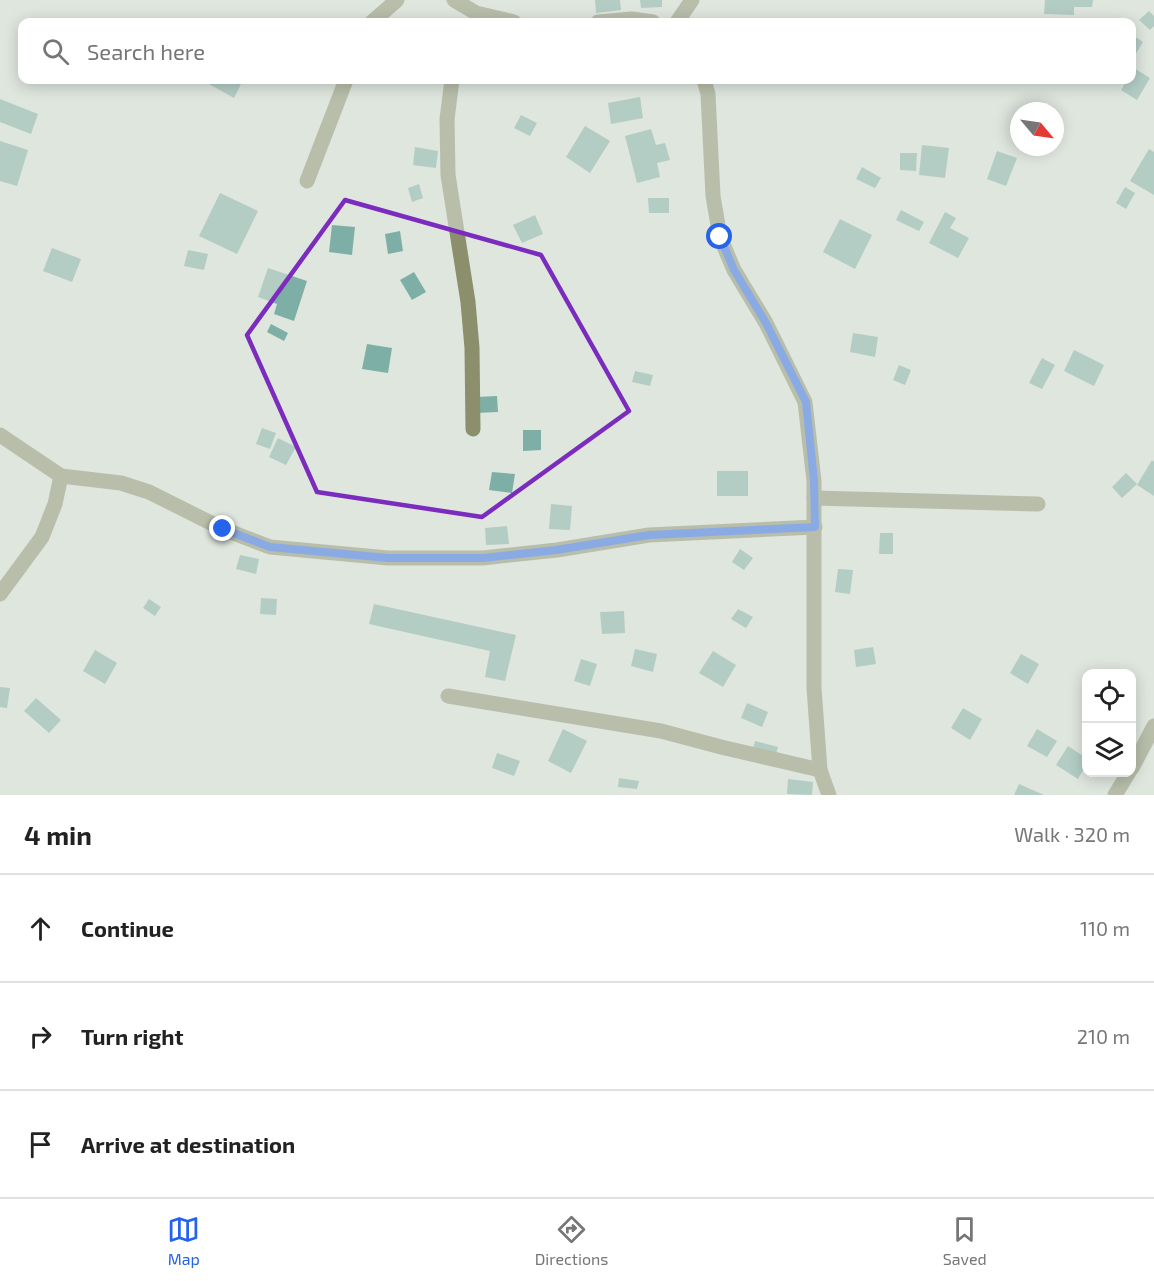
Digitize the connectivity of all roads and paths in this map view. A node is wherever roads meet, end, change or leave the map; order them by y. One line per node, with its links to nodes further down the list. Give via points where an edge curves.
1 (398, 0): 4 (street)
2 (454, 0): 5 (street)
3 (692, 0): 6 (street)
4 (377, 18)
5 (473, 18)
6 (680, 18)
7 (344, 84): 10 (street)
8 (451, 84): 11 (street, via 447,119 448,175 468,302)
9 (705, 84): 14 (street, via 713,196 720,237 806,402)
10 (307, 181)
11 (473, 429)
12 (0, 435): 13 (street)
13 (61, 476): 16 (street, via 121,483 149,492 223,529 270,547 388,558 483,558 649,535); 17 (street, via 42,537)
14 (814, 498): 15 (street); 16 (street)
15 (1038, 504)
16 (815, 527): 21 (street, via 814,688)
17 (0, 594)
18 (448, 696): 21 (street, via 661,731)
19 (1154, 726): 20 (street)
20 (1136, 759)
21 (820, 770): 23 (street)
22 (1126, 777): 24 (street)
23 (829, 795)
24 (1115, 795)

